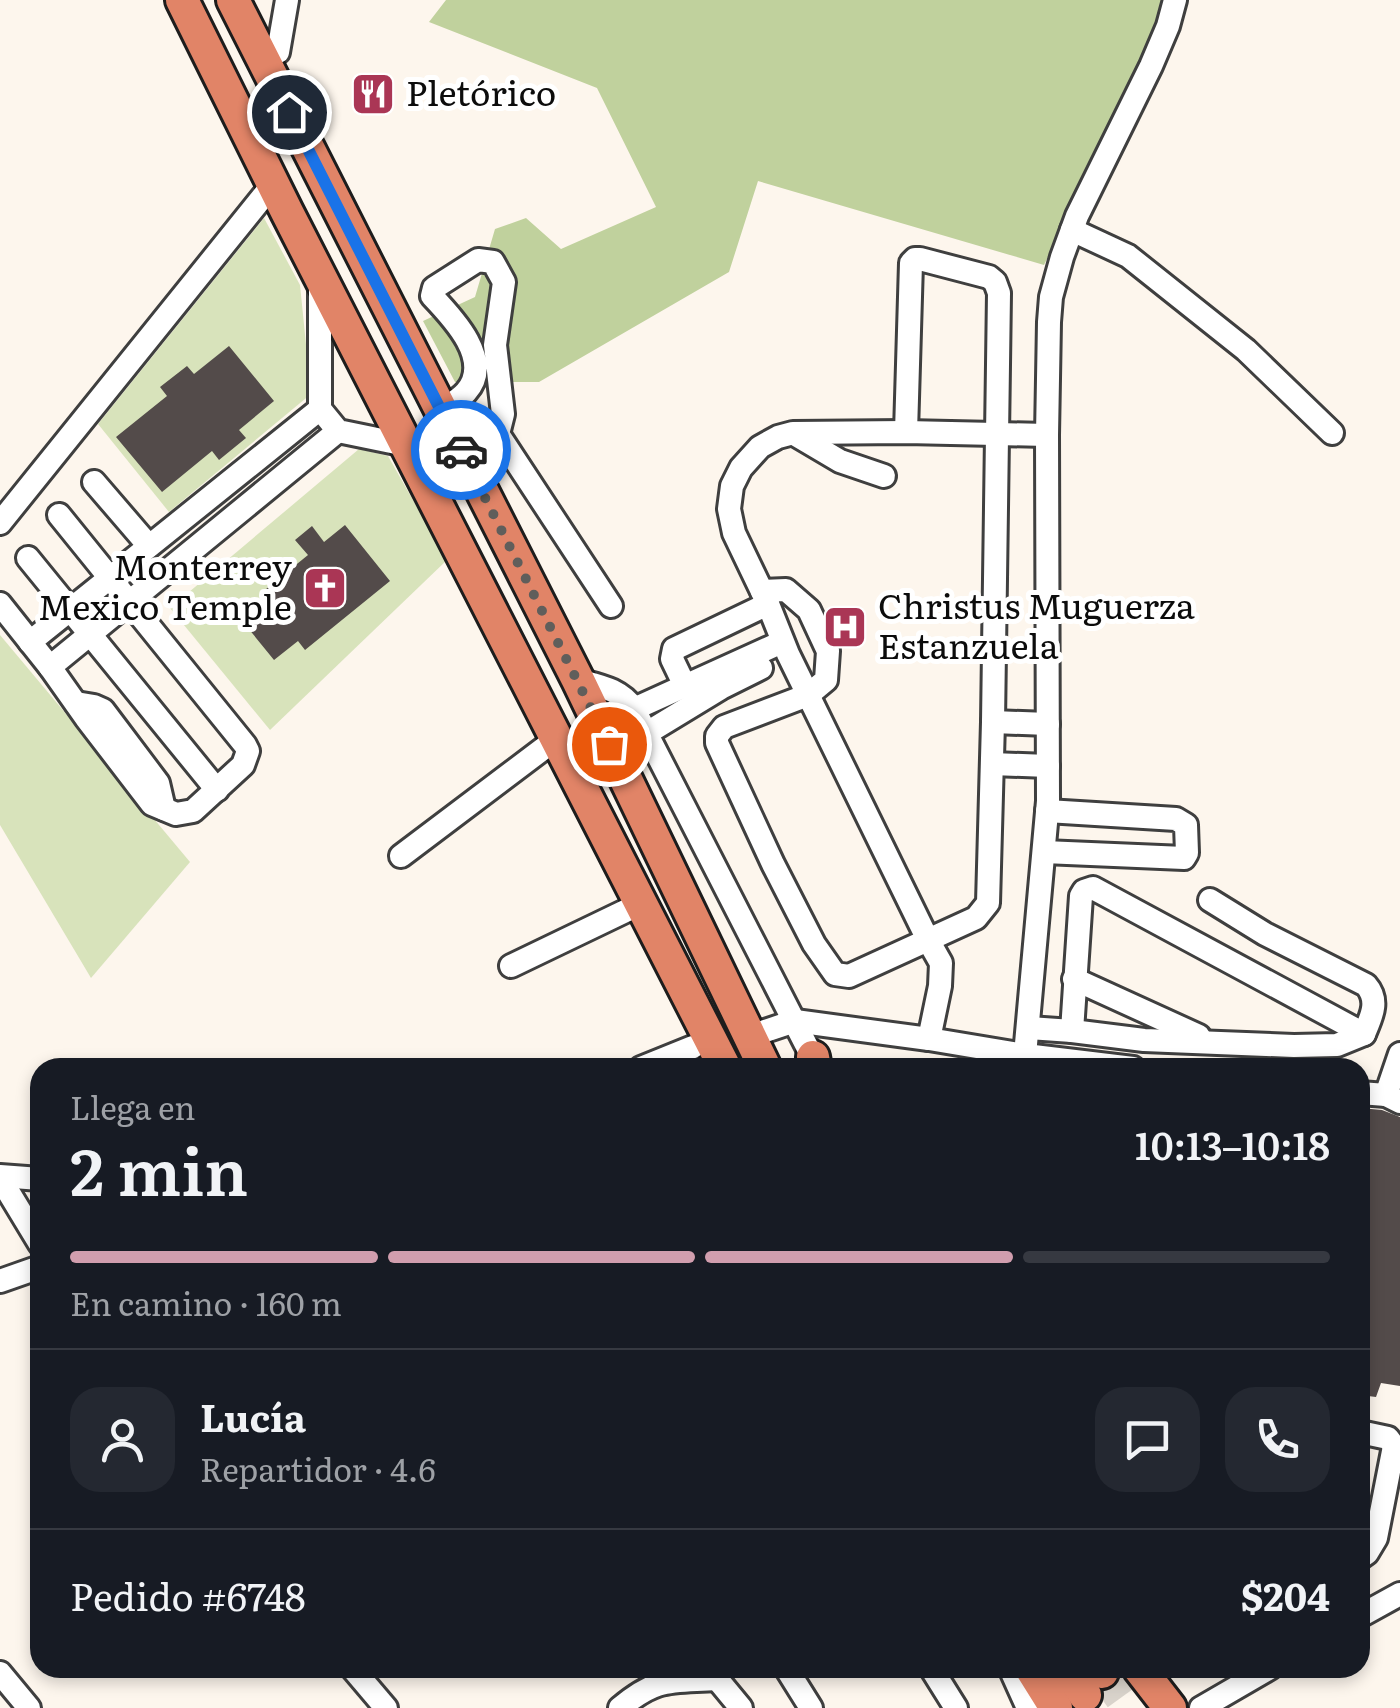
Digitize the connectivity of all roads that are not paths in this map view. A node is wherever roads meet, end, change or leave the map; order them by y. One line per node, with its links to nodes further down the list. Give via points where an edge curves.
1 (182, 0): 7 (highway)
2 (233, 0): 6 (highway)
3 (249, 0): 6 (street)
4 (287, 0): 6 (street)
5 (1175, 0): 8 (street, via 1151,66)
6 (276, 68): 13 (highway)
7 (273, 184): 9 (highway); 26 (street)
8 (1072, 230): 16 (street, via 1128,256 1246,350); 20 (street, via 1048,322)
9 (320, 276): 12 (street); 21 (highway)
10 (474, 378): 11 (street); 11 (street, via 466,336 432,296 434,288 478,260 493,262 504,282 495,345); 13 (street)
11 (500, 379): 18 (street)
12 (320, 409): 14 (street); 27 (street)
13 (440, 411): 22 (highway)
14 (338, 431): 21 (street); 31 (street)
15 (906, 432): 17 (street); 19 (street); 19 (street, via 910,270 920,258 989,278 998,287)
16 (1332, 432)
17 (792, 433): 23 (street, via 840,462); 30 (street, via 760,447 732,486 734,533)
18 (498, 434): 22 (street); 33 (street)
19 (998, 435): 20 (street); 43 (street)
20 (1048, 435): 44 (street)
21 (406, 446): 46 (highway)
22 (466, 460): 39 (highway)
23 (884, 476)
24 (94, 482): 27 (street)
25 (59, 515): 29 (street)
26 (0, 523)
27 (148, 546): 29 (street)
28 (28, 558): 34 (street)
29 (110, 578): 31 (street); 34 (street)
30 (765, 597): 37 (street); 40 (street, via 674,649); 41 (street, via 786,590 809,610 828,651 826,680)
31 (130, 602): 35 (street); 49 (street, via 245,744 243,765)
32 (0, 604): 36 (street)
33 (611, 606)
34 (70, 610): 35 (street); 36 (street)
35 (90, 634): 38 (street); 49 (street)
36 (30, 642): 38 (street)
37 (785, 648): 40 (street); 41 (street); 45 (street)
38 (50, 667): 49 (street, via 152,804 184,814)
39 (578, 680): 42 (street, via 620,694); 58 (highway)
40 (685, 686): 42 (street)
41 (808, 695): 55 (street); 55 (street, via 724,727 717,736 773,864 835,974 850,976)
42 (634, 708): 45 (street)
43 (993, 722): 44 (street); 47 (street)
44 (1048, 724): 48 (street)
45 (646, 732): 61 (street)
46 (556, 739): 52 (street); 54 (highway)
47 (992, 764): 48 (street); 55 (street, via 988,902 976,918)
48 (1048, 766): 50 (street)
49 (217, 790)
50 (1047, 811): 51 (street); 51 (street, via 1176,818 1186,825 1187,852 1184,858)
51 (1044, 852): 62 (street)
52 (401, 856)
53 (1210, 900): 64 (street, via 1366,985 1374,1010)
54 (640, 904): 56 (highway); 57 (street)
55 (928, 940): 65 (street, via 941,962)
56 (666, 954): 69 (highway, via 665,976); 70 (highway)
57 (511, 966)
58 (717, 969): 61 (highway); 71 (highway)
59 (1074, 979): 60 (street); 63 (street); 64 (street, via 1081,896 1093,888)
60 (1145, 1013): 66 (street); 67 (street)
61 (780, 1026): 65 (street); 72 (highway)
62 (1029, 1028): 63 (street); 74 (street)
63 (1072, 1030): 66 (street)
64 (1364, 1034): 67 (street, via 1338,1045)
65 (929, 1039): 73 (street)
66 (1144, 1040): 67 (street)
67 (1214, 1042)
68 (1400, 1054): 75 (street)
69 (697, 1057)
70 (721, 1058)
71 (760, 1058)
72 (803, 1058)
73 (1022, 1058)
74 (1032, 1058)
75 (1393, 1099)
76 (0, 1177): 77 (street); 78 (street)
77 (30, 1178)
78 (30, 1227)
79 (30, 1270): 80 (street)
80 (0, 1281)
81 (1370, 1434): 82 (street, via 1388,1438 1394,1452)
82 (1370, 1548)
83 (1400, 1594): 84 (street)
84 (1370, 1610)
85 (0, 1672): 97 (street)
86 (360, 1678): 98 (street)
87 (689, 1678): 99 (street, via 648,1687)
88 (714, 1678): 100 (street)
89 (715, 1678): 101 (street)
90 (792, 1678): 102 (street)
91 (937, 1678): 103 (street)
92 (1014, 1678): 104 (street)
93 (1143, 1678): 105 (highway)
94 (1147, 1678): 106 (highway)
95 (1254, 1678): 96 (street)
96 (1209, 1706)
97 (29, 1708)
98 (386, 1708)
99 (620, 1708)
100 (726, 1708)
101 (741, 1708)
102 (811, 1708)
103 (956, 1708)
104 (1028, 1708)
105 (1146, 1708)
106 (1170, 1708)

